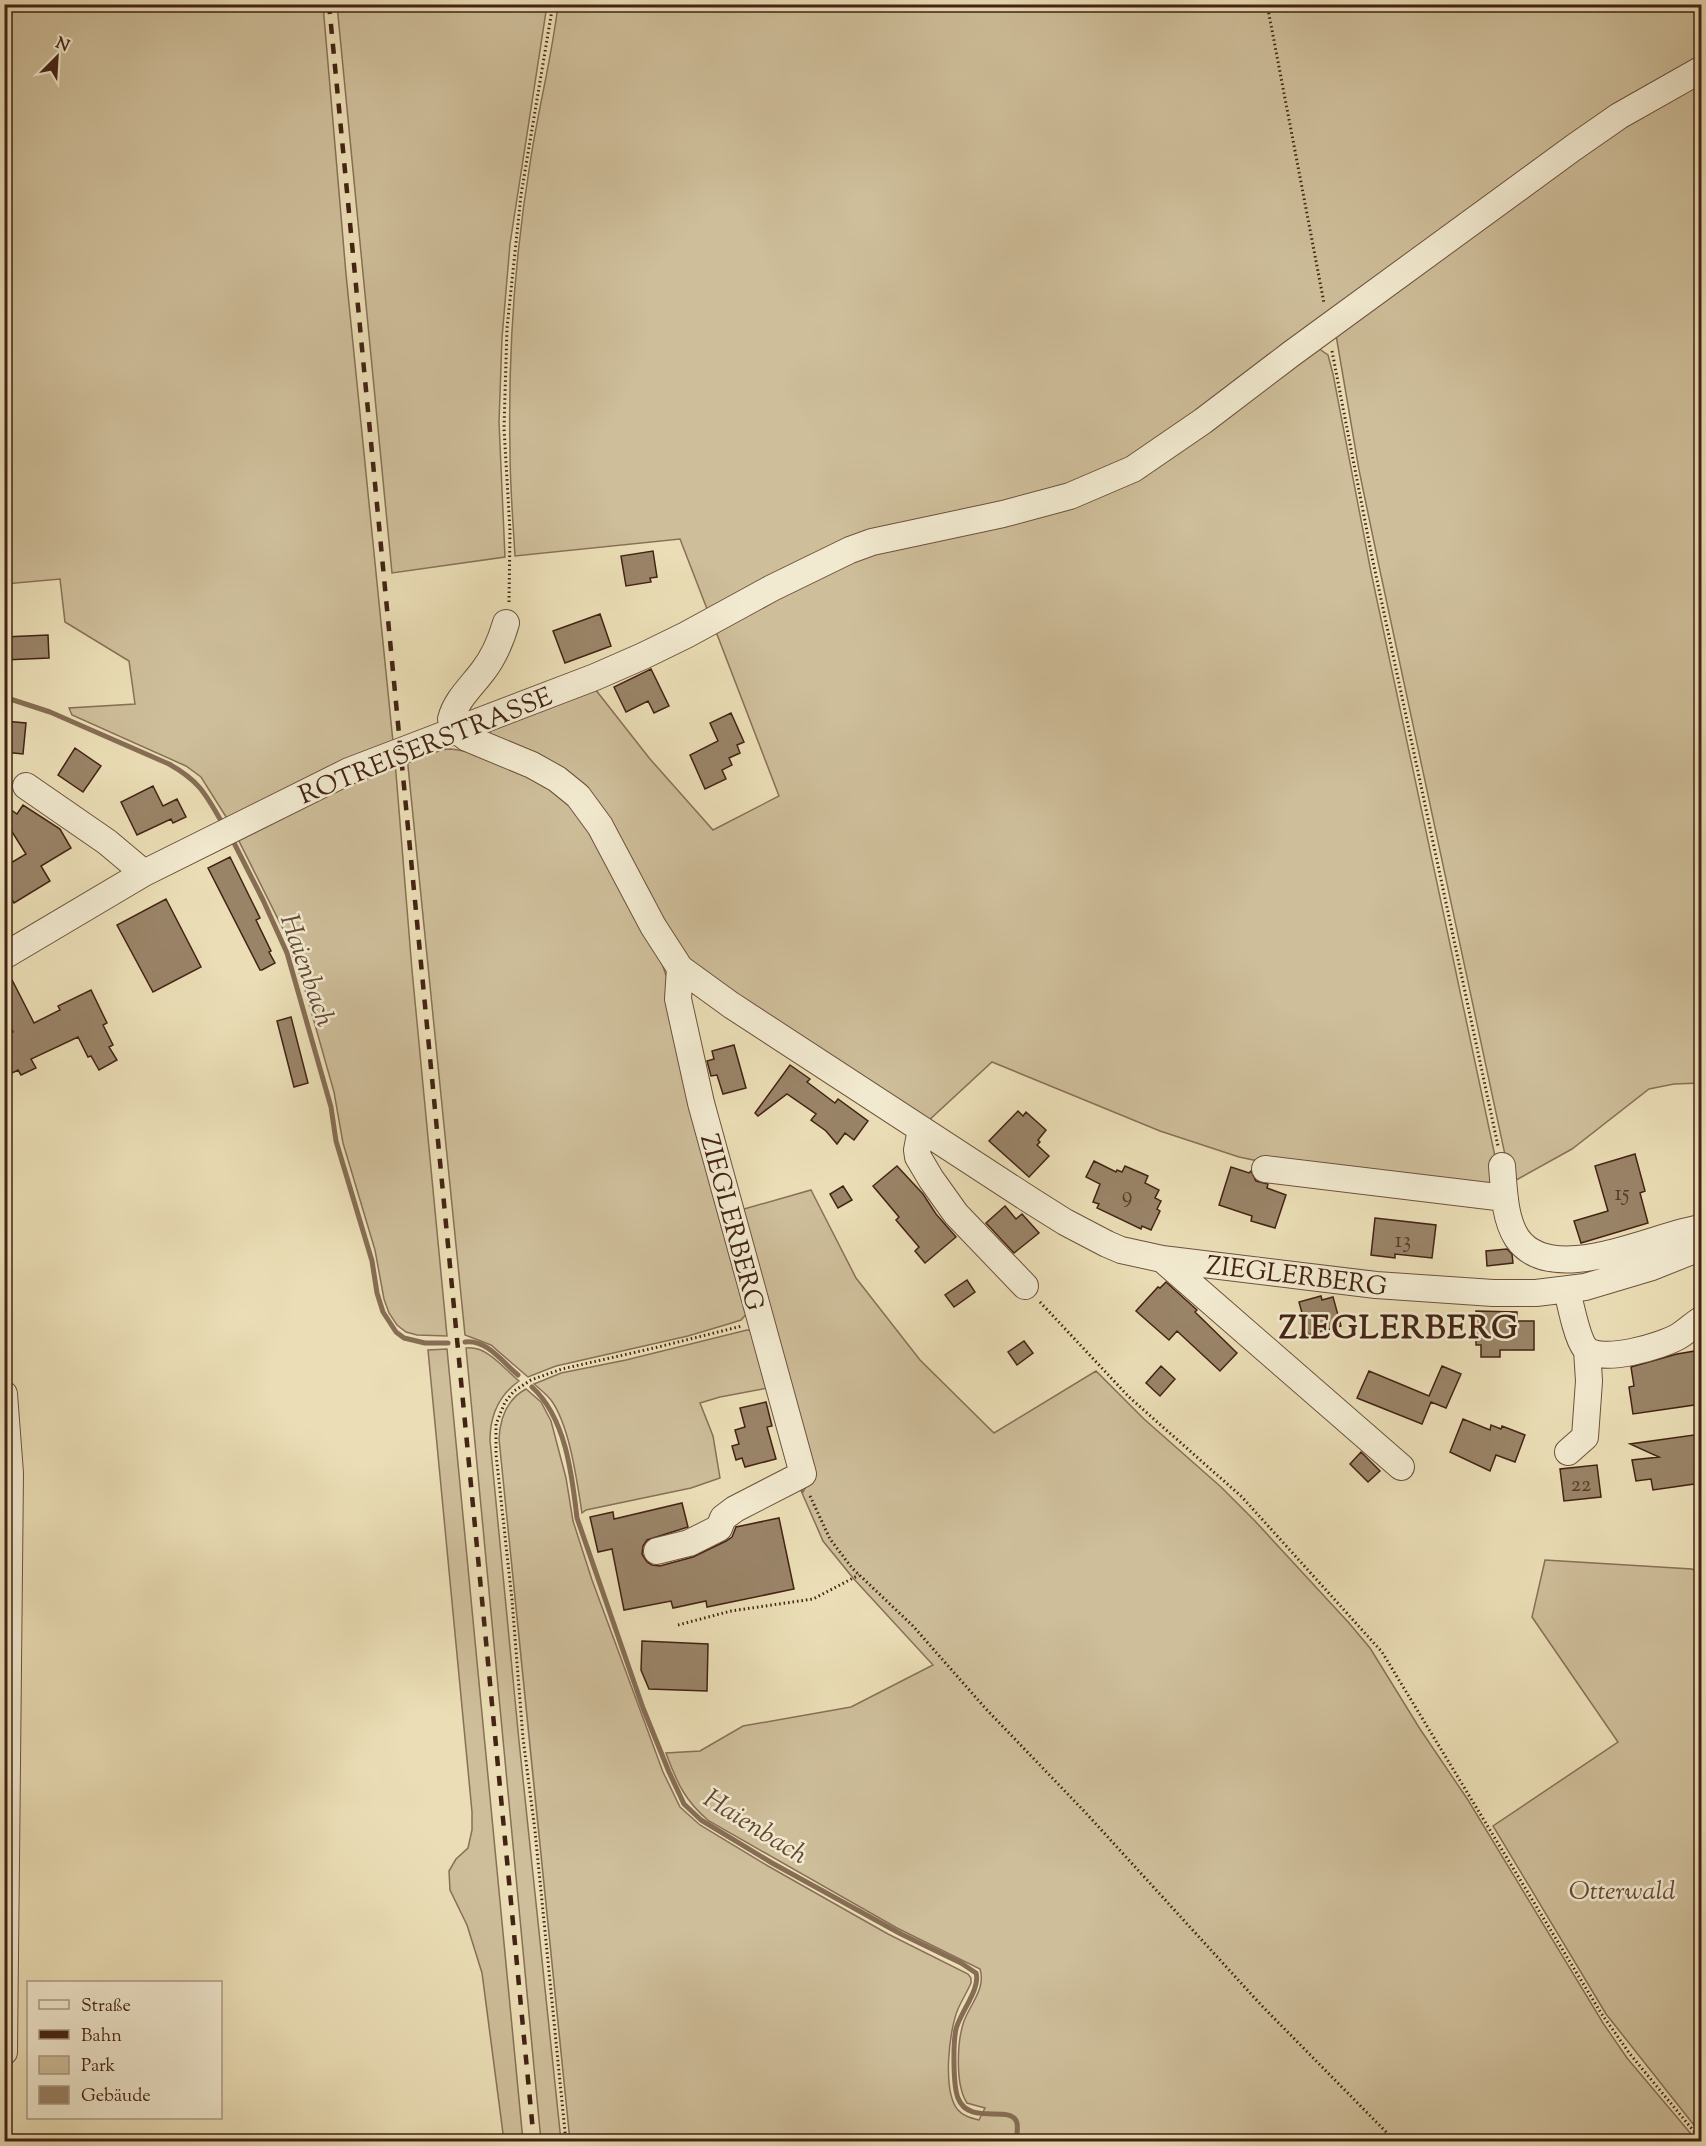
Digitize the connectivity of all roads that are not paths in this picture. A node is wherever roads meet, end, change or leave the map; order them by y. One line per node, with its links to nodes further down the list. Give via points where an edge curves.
1 (1701, 69): 3 (street, ROTREISERSTRASSE, via 1610,122 1177,440 1124,474 1049,502 850,550 595,677)
2 (506, 623): 3 (street, via 488,663 452,712)
3 (455, 729): 5 (street, ROTREISERSTRASSE, via 348,771); 7 (street, ZIEGLERBERG, via 467,738 532,765 578,796 600,826)
4 (26, 786): 5 (street)
5 (144, 873): 6 (street, ROTREISERSTRASSE)
6 (4, 956)
7 (680, 969): 8 (street, ZIEGLERBERG); 22 (street, ZIEGLERBERG, via 677,989 682,1024 701,1103 803,1474 735,1509 723,1518 719,1528 689,1543)
8 (921, 1129): 14 (street, ZIEGLERBERG, via 1094,1238 1121,1250); 15 (street, via 918,1157 931,1179 956,1214)
9 (1502, 1166): 11 (street)
10 (1265, 1169): 11 (street)
11 (1505, 1198): 12 (street, via 1517,1238 1529,1250 1553,1258 1606,1254)
12 (1701, 1228)
13 (1701, 1248): 16 (street, ZIEGLERBERG, via 1624,1276)
14 (1162, 1259): 16 (street, ZIEGLERBERG, via 1448,1291); 21 (street)
15 (1025, 1286)
16 (1567, 1290): 18 (street)
17 (1701, 1319): 18 (street, via 1681,1335 1637,1351 1613,1355)
18 (1587, 1350): 20 (street, via 1585,1437)
19 (4, 1394): 23 (street, via 10,1473)
20 (1568, 1452)
21 (1401, 1467)
22 (657, 1551)
23 (4, 2052)

